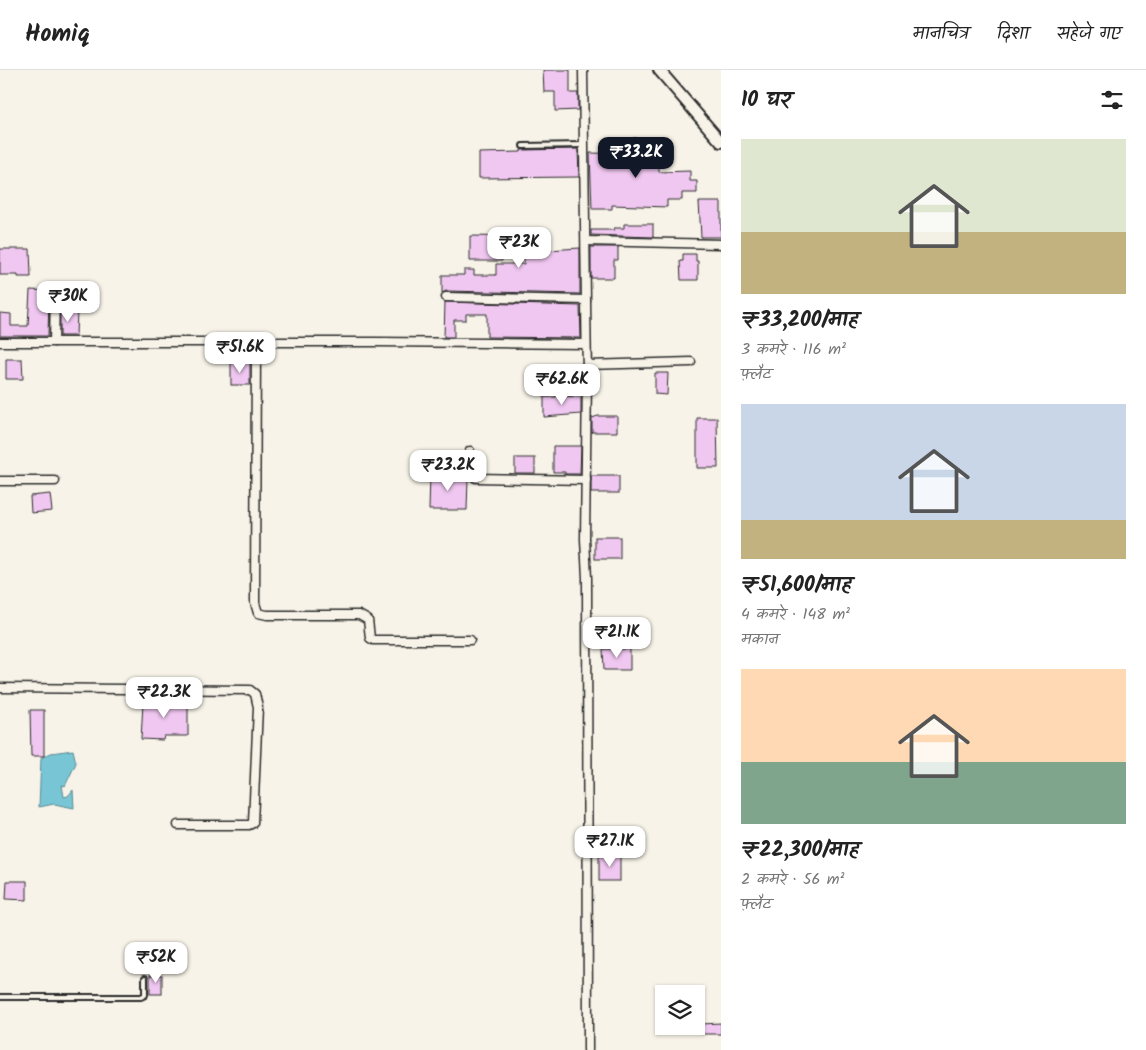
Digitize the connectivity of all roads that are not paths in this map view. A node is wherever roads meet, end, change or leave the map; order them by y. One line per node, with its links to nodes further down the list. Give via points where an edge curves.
1 (583, 70): 4 (street)
2 (659, 70): 3 (main road)
3 (721, 142)
4 (584, 145): 5 (lane); 6 (street)
5 (523, 146)
6 (586, 241): 7 (street); 10 (street)
7 (721, 244)
8 (55, 295): 12 (street)
9 (446, 298): 10 (street)
10 (586, 300): 14 (street)
11 (0, 342): 12 (street)
12 (54, 342): 13 (street)
13 (256, 342): 14 (street); 21 (street, via 255,603 258,613 359,615 368,620 373,640)
14 (586, 344): 16 (street)
15 (691, 362): 16 (street)
16 (587, 365): 18 (street)
17 (470, 450): 18 (street, via 472,475 476,478)
18 (586, 480): 26 (street)
19 (0, 481): 20 (street)
20 (55, 482)
21 (470, 640)
22 (0, 688): 23 (street, via 250,690 255,694 258,707 254,823)
23 (178, 825)
24 (145, 978): 25 (lane, via 145,995 142,997)
25 (0, 997)
26 (588, 1050)

